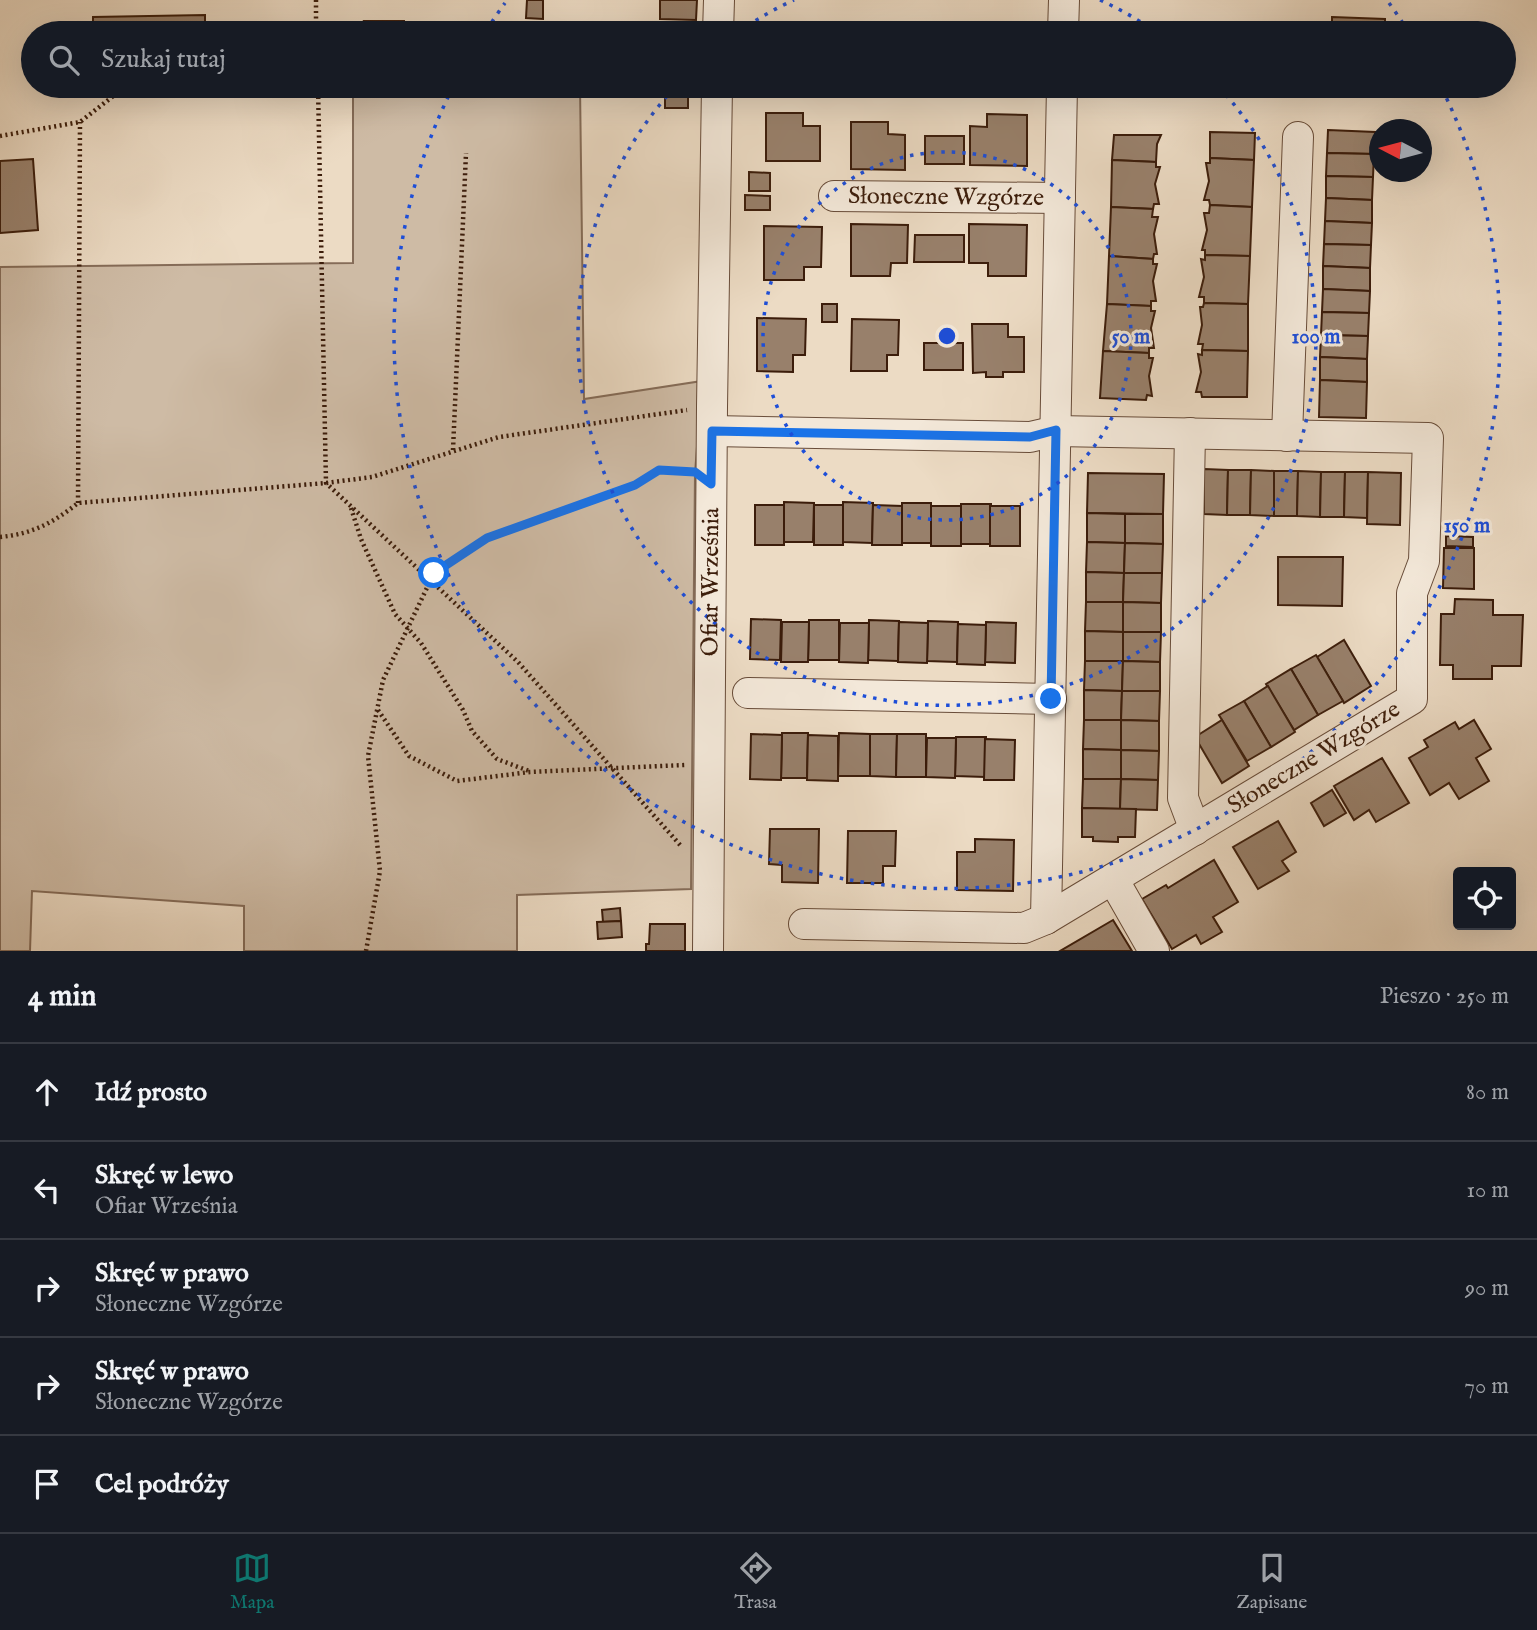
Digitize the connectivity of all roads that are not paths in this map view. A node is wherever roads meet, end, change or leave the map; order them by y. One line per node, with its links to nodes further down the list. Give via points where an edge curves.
1 (719, 0): 3 (street)
2 (1064, 0): 4 (street)
3 (718, 21)
4 (1063, 21)
5 (718, 98): 10 (street, Ofiar Września)
6 (1062, 98): 9 (street, Słoneczne Wzgórze)
7 (1298, 137): 13 (street)
8 (834, 196): 9 (street, Słoneczne Wzgórze)
9 (1060, 198): 11 (street, Słoneczne Wzgórze)
10 (712, 419): 11 (street, Słoneczne Wzgórze, via 1030,437); 20 (street, Ofiar Września)
11 (1056, 430): 12 (street, Słoneczne Wzgórze); 15 (street, Słoneczne Wzgórze)
12 (1189, 433): 13 (street, Słoneczne Wzgórze); 16 (street, via 1183,798)
13 (1287, 436): 16 (street, Słoneczne Wzgórze, via 1428,438 1424,561 1412,593 1412,699)
14 (748, 694): 15 (street)
15 (1051, 699): 18 (street, Słoneczne Wzgórze)
16 (1195, 830): 17 (street, Słoneczne Wzgórze)
17 (1113, 879): 18 (street, Słoneczne Wzgórze); 21 (street)
18 (1046, 919): 19 (street, Słoneczne Wzgórze, via 1024,928)
19 (804, 924)
20 (708, 951)
21 (1154, 951)

